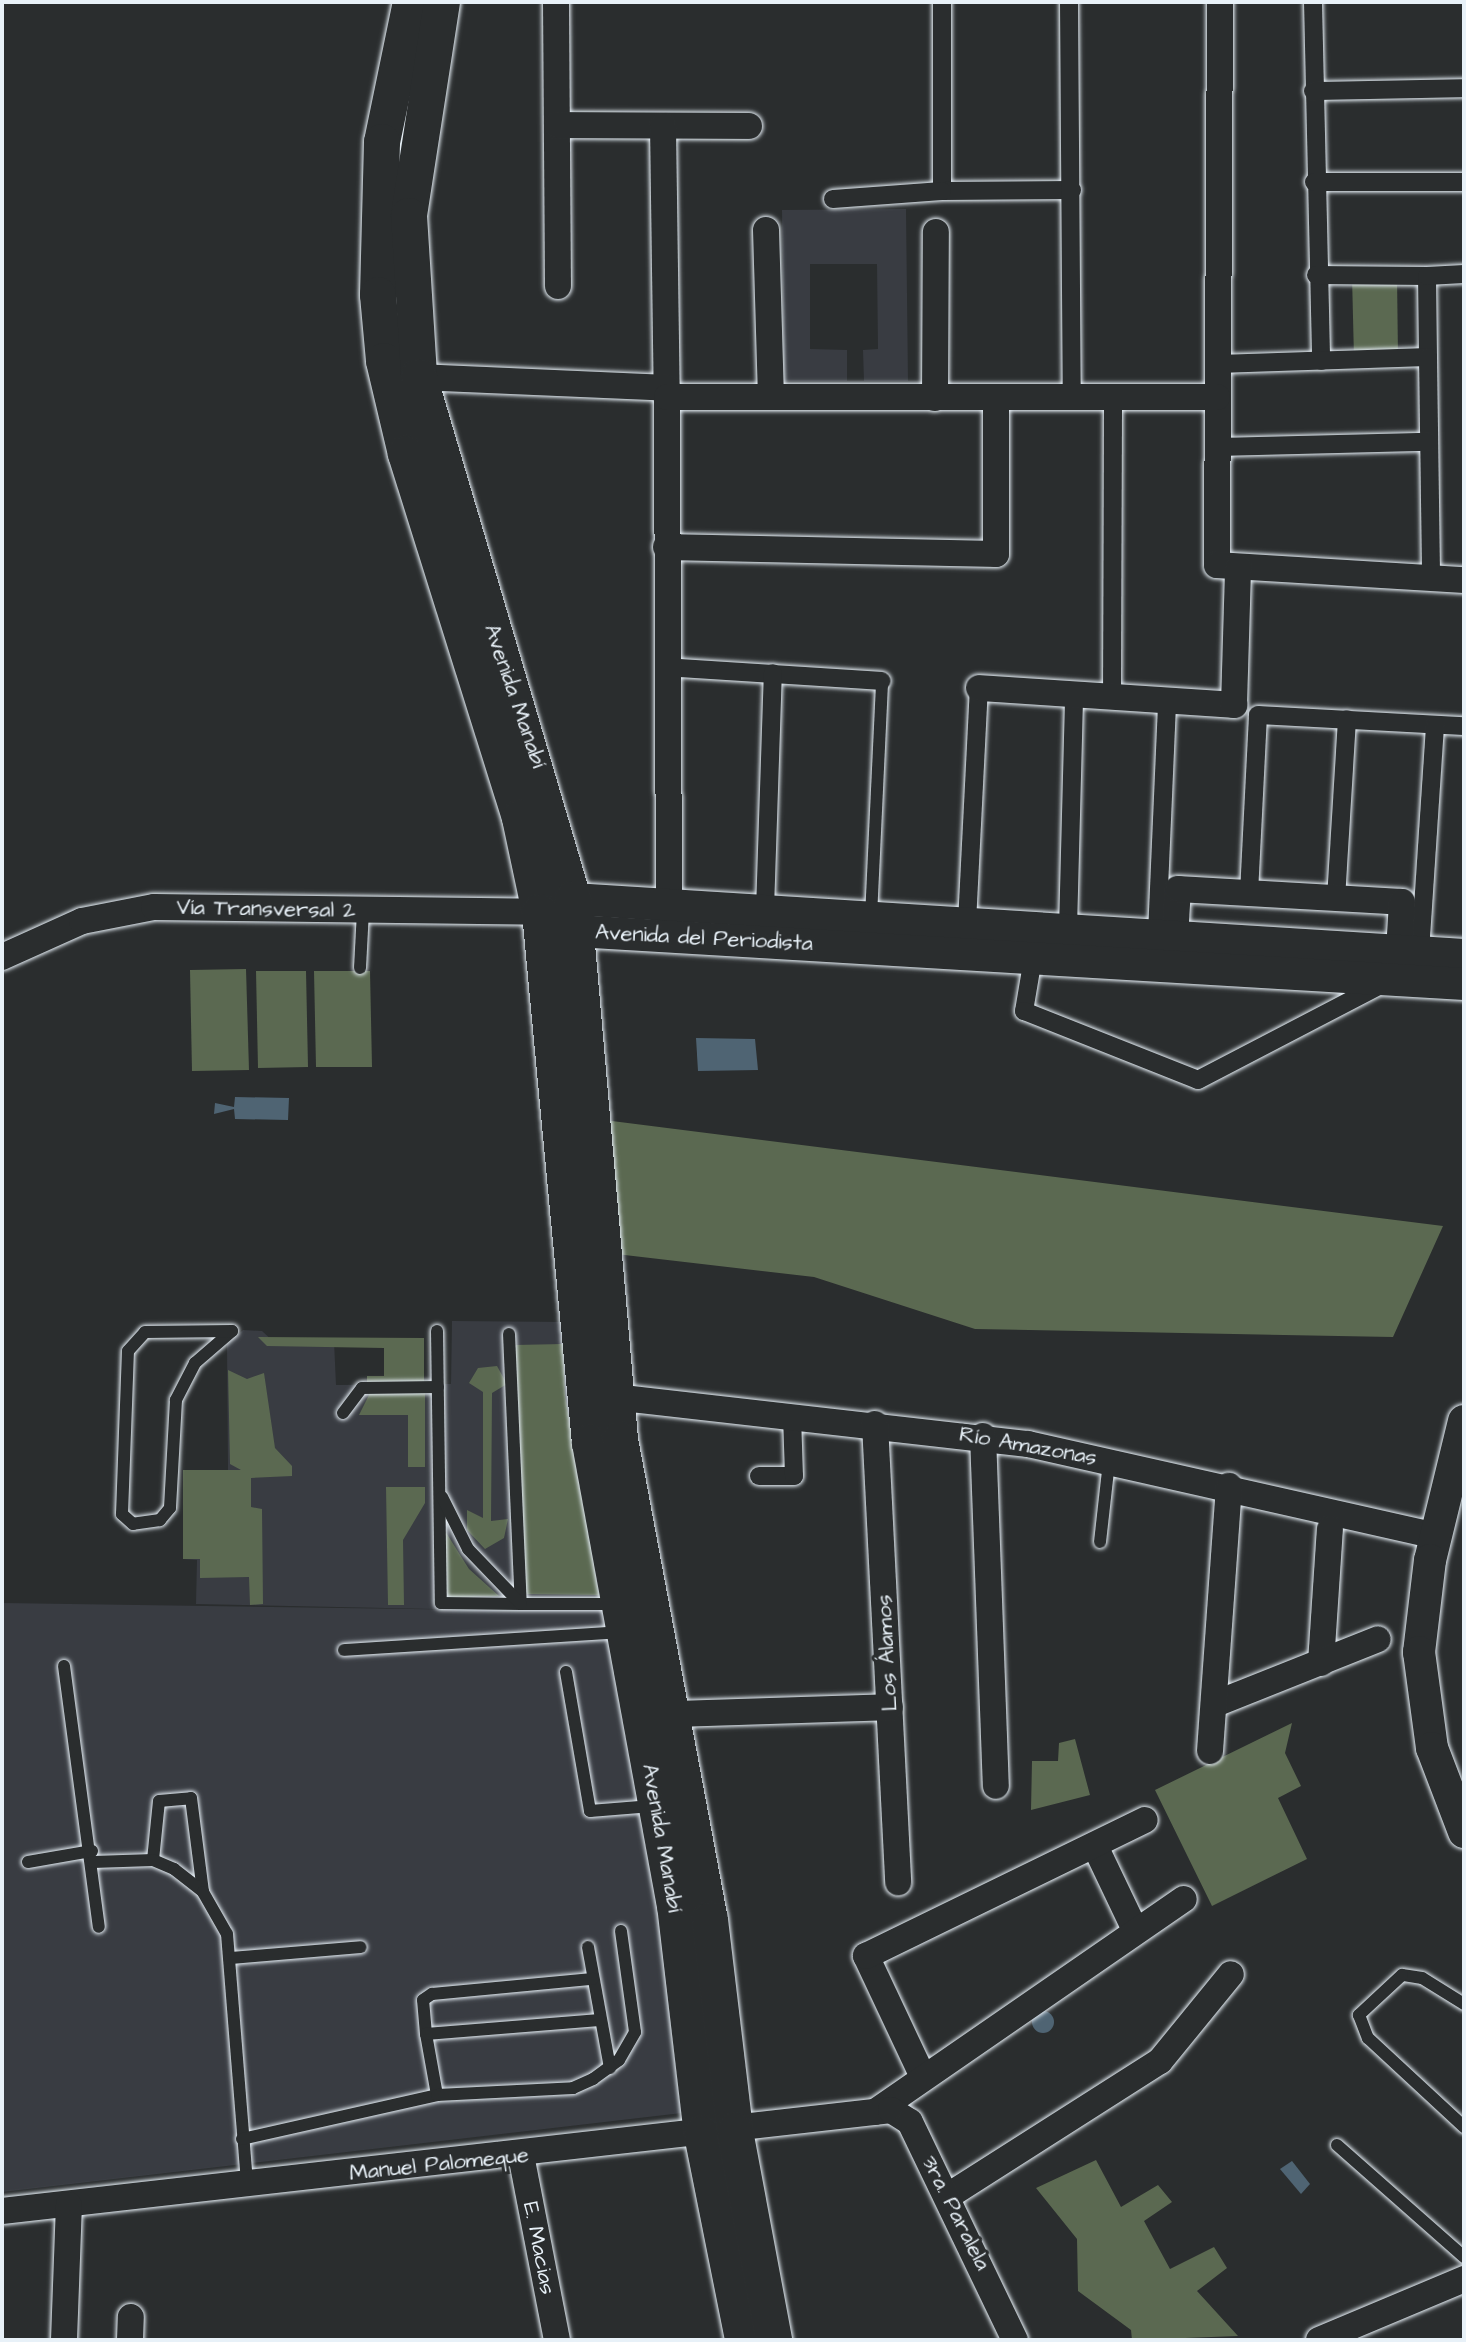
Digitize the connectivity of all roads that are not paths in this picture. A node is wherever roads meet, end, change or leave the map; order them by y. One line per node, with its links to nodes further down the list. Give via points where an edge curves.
1 (411, 2): 55 (main road, Avenida Manabí, via 382,142 378,295 384,361 414,482 520,818)
2 (442, 2): 27 (main road, Avenida Manabí, via 409,216)
3 (556, 2): 10 (street)
4 (942, 2): 16 (street)
5 (1069, 2): 15 (street)
6 (1220, 2): 26 (street)
7 (1313, 2): 9 (street)
8 (1464, 88): 9 (street)
9 (1313, 91): 13 (street)
10 (557, 125): 11 (street); 23 (street)
11 (663, 126): 12 (street); 28 (street)
12 (749, 126)
13 (1314, 182): 14 (street); 21 (street)
14 (1464, 182)
15 (1072, 190): 16 (street); 33 (street)
16 (942, 191): 17 (street)
17 (833, 199)
18 (766, 230): 29 (street)
19 (936, 232): 32 (street)
20 (1464, 274): 22 (street)
21 (1316, 275): 22 (street); 25 (street)
22 (1427, 276): 24 (street)
23 (558, 286)
24 (1428, 357): 25 (street); 35 (street)
25 (1321, 361): 26 (street)
26 (1218, 364): 31 (street)
27 (419, 377): 28 (street); 55 (main road, Avenida Manabí)
28 (667, 392): 29 (street); 37 (street)
29 (771, 397): 32 (street)
30 (1113, 397): 31 (street); 33 (street); 46 (street)
31 (1217, 397): 36 (street)
32 (929, 398): 34 (street)
33 (1072, 398): 34 (street)
34 (996, 407): 37 (street, via 996,554)
35 (1429, 442): 36 (street); 39 (street)
36 (1217, 447): 38 (street, via 1217,565)
37 (666, 547): 41 (street)
38 (1238, 567): 39 (street); 47 (street, via 1234,705)
39 (1431, 577): 40 (street)
40 (1464, 580)
41 (665, 667): 42 (street); 56 (street)
42 (773, 673): 43 (street); 54 (street)
43 (882, 681): 59 (lane)
44 (979, 688): 45 (street); 57 (street)
45 (1074, 695): 46 (street); 58 (street)
46 (1112, 697): 47 (street)
47 (1167, 701): 60 (street)
48 (1347, 719): 49 (street); 51 (street, via 1258,715); 52 (street)
49 (1435, 725): 50 (street); 64 (street)
50 (1464, 726)
51 (1249, 893): 52 (street); 60 (street, via 1178,889)
52 (1336, 899): 64 (street, via 1402,902)
53 (363, 910): 55 (street, Vía Transversal 2); 62 (street, Vía Transversal 2, via 154,907 82,921); 65 (lane)
54 (765, 910): 56 (street, Avenida del Periodista); 59 (street, Avenida del Periodista)
55 (563, 914): 56 (street, Avenida del Periodista); 70 (main road, Avenida Manabí); 72 (main road, Avenida Manabí)
56 (669, 920): 59 (street, Avenida del Periodista)
57 (967, 923): 58 (street, Avenida del Periodista); 59 (street, Avenida del Periodista)
58 (1068, 929): 60 (street, Avenida del Periodista)
59 (870, 933): 63 (street, Avenida del Periodista)
60 (1169, 945): 63 (street, Avenida del Periodista); 64 (street, Avenida del Periodista)
61 (1464, 955): 64 (street, Avenida del Periodista)
62 (2, 957)
63 (1033, 958): 64 (street, via 1024,1011 1198,1080)
64 (1402, 965): 66 (street, Avenida del Periodista)
65 (360, 968)
66 (1464, 984)
67 (232, 1331): 67 (lane, via 145,1332 128,1351 122,1514 133,1524 160,1520 170,1508 176,1400 195,1363)
68 (437, 1331): 71 (lane)
69 (509, 1334): 85 (lane)
70 (576, 1337): 72 (street, Avenida Manabí); 86 (main road, Avenida Manabí)
71 (438, 1387): 73 (lane, via 362,1388); 81 (lane)
72 (614, 1397): 74 (street, Río Amazonas); 86 (main road, Avenida Manabí)
73 (343, 1413)
74 (792, 1416): 76 (street, Río Amazonas); 79 (street, via 794,1476)
75 (1464, 1421): 83 (street)
76 (875, 1424): 77 (street, Río Amazonas); 93 (street, Los Álamos)
77 (983, 1436): 78 (street, Río Amazonas); 96 (street)
78 (1109, 1461): 80 (street, Río Amazonas); 84 (lane)
79 (759, 1476)
80 (1229, 1486): 83 (street, Río Amazonas); 92 (street)
81 (438, 1487): 85 (lane, via 468,1549); 85 (lane, via 441,1603)
82 (1330, 1529): 89 (street)
83 (1435, 1536): 99 (street, via 1419,1652 1424,1708 1443,1787)
84 (1100, 1542)
85 (521, 1604): 86 (lane)
86 (637, 1617): 88 (lane); 94 (main road, Avenida Manabí); 97 (main road, Avenida Manabí)
87 (1378, 1639): 89 (street)
88 (344, 1650)
89 (1321, 1663): 92 (street)
90 (64, 1666): 101 (lane)
91 (566, 1672): 97 (lane, via 590,1811)
92 (1215, 1704): 95 (street)
93 (890, 1707): 94 (street); 104 (street, Los Álamos)
94 (673, 1714): 123 (main road, Avenida Manabí, via 710,1920)
95 (1210, 1751)
96 (996, 1786)
97 (657, 1805): 123 (main road, Avenida Manabí)
98 (1145, 1820): 100 (street)
99 (1464, 1832)
100 (1095, 1846): 108 (street); 119 (street, via 866,1956)
101 (92, 1857): 102 (lane); 103 (lane); 107 (lane)
102 (153, 1860): 105 (lane); 105 (lane, via 159,1801 191,1798)
103 (28, 1862)
104 (898, 1882)
105 (203, 1892): 112 (lane)
106 (1184, 1899): 108 (street)
107 (99, 1927)
108 (1135, 1930): 119 (street)
109 (621, 1931): 118 (lane, via 635,2032)
110 (361, 1947): 112 (lane)
111 (588, 1947): 114 (lane)
112 (231, 1958): 124 (lane)
113 (1231, 1974): 128 (street, via 1160,2061)
114 (592, 1979): 116 (lane); 117 (lane, via 432,1994 422,2011)
115 (1464, 2004): 122 (lane, via 1422,1978 1402,1975 1359,2015 1368,2038)
116 (599, 2020): 117 (lane); 118 (lane)
117 (426, 2034): 120 (lane)
118 (610, 2068): 120 (lane, via 573,2088)
119 (923, 2077): 121 (street)
120 (437, 2095): 124 (lane)
121 (875, 2112): 123 (street, Manuel Palomeque); 128 (street, 3ra. Paralela, via 891,2110 910,2122)
122 (1464, 2127)
123 (719, 2133): 126 (street, Manuel Palomeque); 135 (main road, Avenida Manabí); 136 (main road, Avenida Manabí)
124 (242, 2139): 127 (lane)
125 (1337, 2145): 131 (lane)
126 (521, 2155): 127 (street, Manuel Palomeque); 134 (street, E. Macias)
127 (247, 2184): 129 (street, Manuel Palomeque)
128 (948, 2196): 137 (street, 3ra. Paralela)
129 (69, 2205): 130 (street, Manuel Palomeque); 133 (street)
130 (2, 2211)
131 (1464, 2257)
132 (1464, 2279): 138 (street)
133 (64, 2340)
134 (557, 2340)
135 (743, 2340)
136 (774, 2340)
137 (1015, 2340)
138 (1319, 2340)

